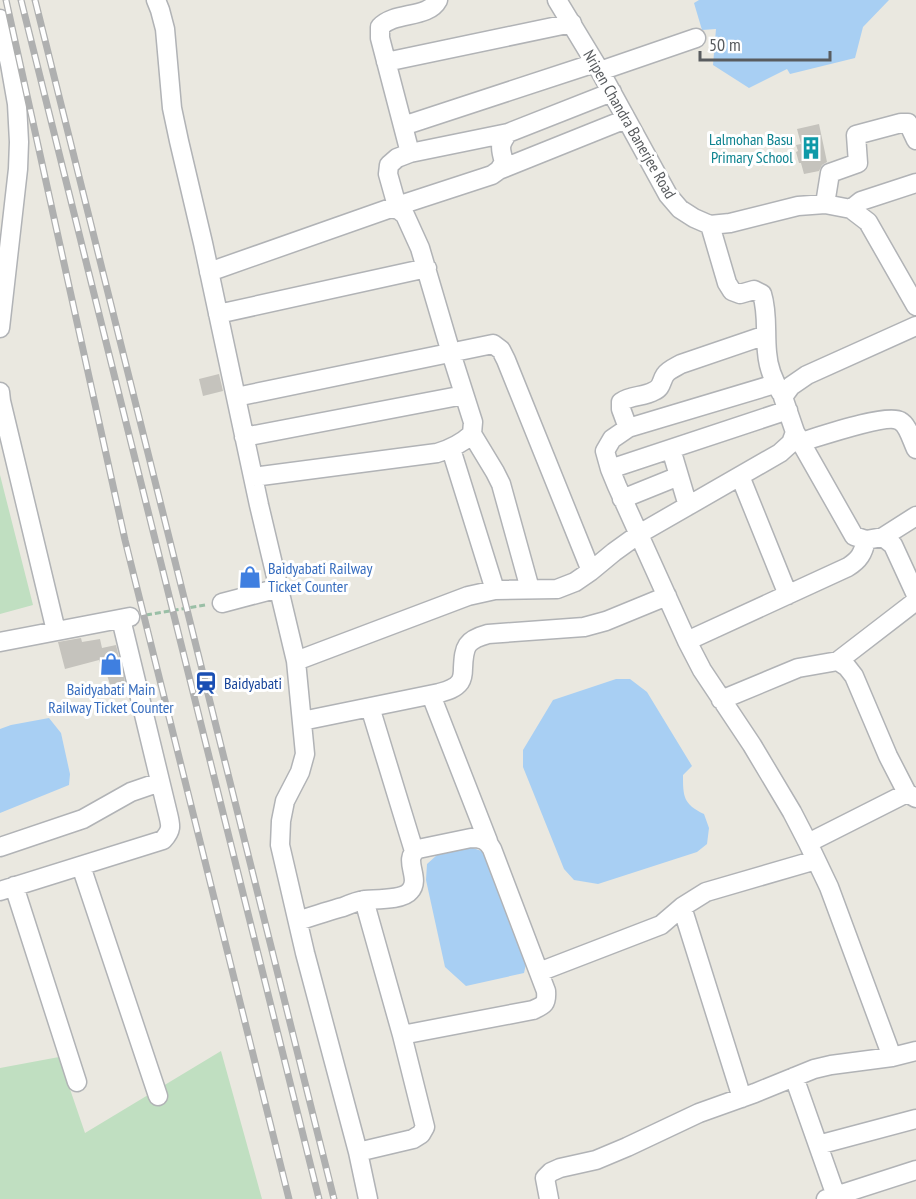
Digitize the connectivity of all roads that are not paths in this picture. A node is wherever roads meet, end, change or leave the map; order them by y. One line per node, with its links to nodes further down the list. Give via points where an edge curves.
1 (156, 0): 22 (street, via 165,29 172,108)
2 (438, 0): 7 (street, via 435,6 393,18 380,27)
3 (557, 0): 5 (street, Nripen Chandra Banerjee Road)
4 (0, 20): 27 (street, via 15,94 19,142)
5 (572, 23): 7 (street); 8 (street, Nripen Chandra Banerjee Road)
6 (696, 38): 8 (street)
7 (386, 63): 11 (street)
8 (598, 67): 9 (street, Nripen Chandra Banerjee Road); 11 (street)
9 (612, 92): 10 (street, Nripen Chandra Banerjee Road); 12 (street)
10 (626, 119): 15 (street); 20 (street, Nripen Chandra Banerjee Road, via 668,195 680,209)
11 (403, 126): 14 (street)
12 (508, 133): 14 (street); 15 (street, via 500,149 504,162)
13 (916, 140): 17 (street, via 908,123 856,135 858,163 830,173)
14 (410, 153): 18 (street, via 389,165)
15 (499, 171): 18 (street)
16 (916, 183): 19 (street, via 861,201)
17 (825, 204): 19 (street); 20 (street)
18 (394, 207): 21 (street, via 405,215); 22 (street)
19 (851, 209): 23 (street, via 867,222)
20 (710, 225): 28 (street, via 732,291 740,294 754,290 762,294)
21 (427, 268): 25 (street); 29 (street)
22 (208, 272): 25 (street)
23 (909, 279): 24 (street)
24 (916, 306)
25 (218, 314): 32 (street)
26 (916, 326): 33 (street, via 807,375)
27 (0, 328)
28 (766, 335): 33 (street, via 770,367); 34 (street, via 681,364 668,371 654,392 621,402)
29 (450, 353): 31 (street); 32 (street); 50 (street, via 492,344 501,350)
30 (0, 392): 59 (street)
31 (464, 395): 35 (street, via 473,422); 36 (street)
32 (236, 397): 36 (street)
33 (782, 397): 34 (street); 37 (street); 39 (street)
34 (628, 428): 41 (street, via 612,438 605,451)
35 (472, 434): 38 (street); 52 (street, via 501,484)
36 (244, 437): 44 (street)
37 (798, 437): 40 (street, via 893,419 905,425); 43 (street, via 780,453); 49 (street, via 854,536)
38 (450, 449): 44 (street); 53 (street)
39 (670, 449): 41 (street); 42 (street)
40 (916, 449)
41 (610, 469): 45 (street)
42 (679, 476): 45 (street); 46 (street)
43 (740, 476): 46 (street); 54 (street)
44 (253, 477): 51 (street)
45 (622, 499): 48 (street)
46 (688, 506): 48 (street)
47 (916, 516): 49 (street)
48 (639, 534): 50 (street); 56 (street)
49 (874, 539): 54 (street, via 848,567); 55 (street, via 893,545)
50 (591, 571): 52 (street, via 557,589)
51 (279, 588): 58 (street); 62 (street)
52 (530, 589): 53 (street)
53 (495, 590): 62 (street, via 468,596)
54 (788, 595): 60 (street)
55 (916, 595)
56 (667, 596): 60 (street); 64 (street, via 584,627 478,636 464,653 460,682)
57 (916, 600): 63 (street)
58 (222, 603)
59 (56, 632): 61 (street); 68 (street, via 125,618)
60 (687, 641): 65 (street)
61 (0, 642)
62 (296, 661): 67 (street)
63 (838, 661): 65 (street, via 798,668); 69 (street, via 854,676 888,756)
64 (430, 695): 66 (street); 70 (street)
65 (721, 700): 71 (street, via 752,745)
66 (370, 707): 67 (street); 73 (street)
67 (302, 721): 79 (street, via 305,754 285,801 280,845)
68 (160, 782): 72 (street, via 130,792 83,819); 75 (street, via 171,827 163,840)
69 (912, 796): 71 (street)
70 (488, 842): 73 (street, via 471,838); 80 (street)
71 (808, 843): 74 (street)
72 (0, 846)
73 (414, 851): 77 (street, via 410,861 414,876 410,892)
74 (816, 860): 78 (street, via 706,892); 83 (street)
75 (81, 866): 76 (street); 86 (street)
76 (7, 889): 85 (street)
77 (364, 900): 79 (street); 81 (street)
78 (682, 907): 80 (street, via 661,925); 87 (street)
79 (298, 921): 90 (street)
80 (539, 972): 81 (street, via 547,999 543,1006)
81 (402, 1035): 90 (street, via 425,1128 413,1139)
82 (916, 1051): 83 (street)
83 (892, 1057): 84 (street, via 831,1065)
84 (794, 1077): 87 (street); 89 (street)
85 (77, 1082)
86 (158, 1096)
87 (742, 1098): 94 (street, via 699,1113 596,1160 560,1167 545,1178)
88 (916, 1119): 89 (street)
89 (818, 1145): 92 (street)
90 (358, 1152): 93 (street)
91 (916, 1170): 92 (street)
92 (831, 1197)
93 (368, 1199)
94 (549, 1199)

